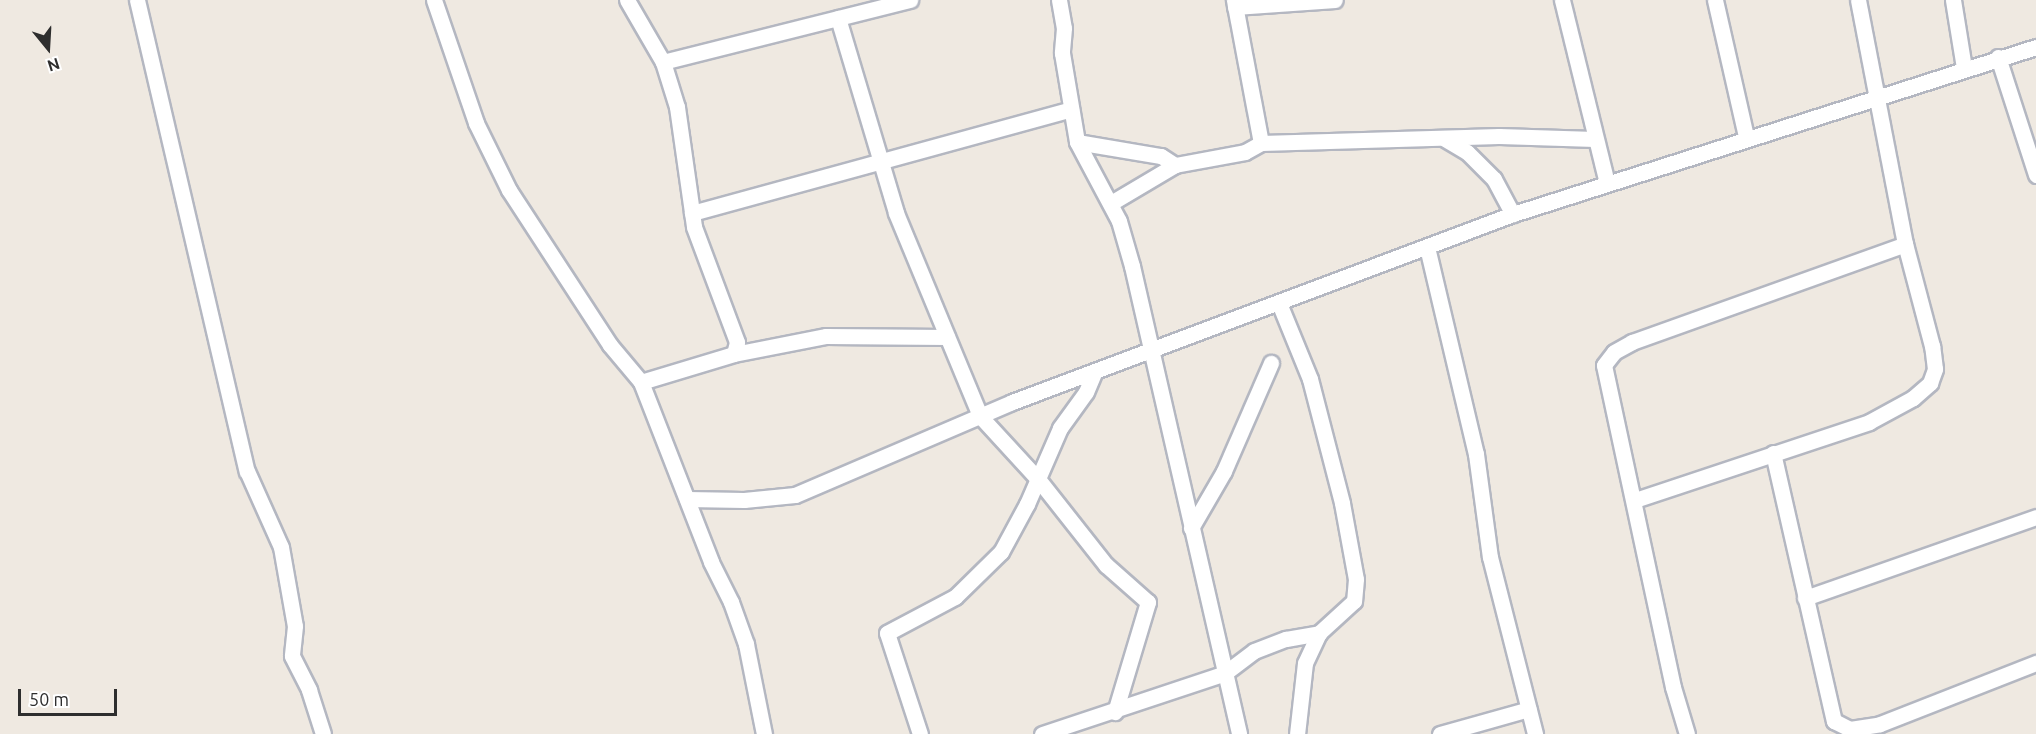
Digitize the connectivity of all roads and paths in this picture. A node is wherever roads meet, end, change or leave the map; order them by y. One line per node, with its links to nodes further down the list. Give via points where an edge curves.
1 (137, 0): 53 (street, via 247,471 281,547 295,626 292,656 309,690)
2 (434, 0): 39 (street, via 476,123 509,190 610,345)
3 (627, 0): 15 (street)
4 (907, 0): 12 (street)
5 (1059, 0): 18 (street)
6 (1335, 0): 11 (street)
7 (1562, 0): 21 (street)
8 (1715, 0): 19 (street)
9 (1858, 0): 17 (street)
10 (1953, 0): 16 (street)
11 (1235, 3): 23 (street)
12 (838, 18): 15 (street); 24 (street)
13 (2036, 47): 14 (street)
14 (1998, 57): 16 (street); 26 (street)
15 (663, 62): 29 (street, via 677,107)
16 (1964, 68): 17 (street)
17 (1874, 97): 19 (street); 31 (street)
18 (1071, 109): 22 (street); 24 (street)
19 (1746, 138): 27 (street)
20 (1445, 139): 21 (street); 23 (street); 30 (street, via 1467,152 1494,179)
21 (1595, 139): 27 (street)
22 (1077, 142): 25 (street, via 1161,156); 28 (street)
23 (1261, 143): 25 (street, via 1245,152)
24 (882, 162): 29 (street); 34 (street, via 896,213)
25 (1175, 165): 28 (street)
26 (2036, 175)
27 (1607, 183): 30 (street)
28 (1111, 203): 35 (street, via 1132,266)
29 (692, 213): 36 (street, via 699,246 718,285 737,342)
30 (1513, 214): 32 (street)
31 (1905, 244): 41 (street, via 1932,346 1935,369 1930,383 1913,398 1869,422); 44 (street, via 1614,352 1604,365)
32 (1427, 247): 33 (street); 51 (street, via 1476,454 1490,557)
33 (1279, 303): 35 (street, via 1205,327); 48 (street, via 1310,379 1342,502 1356,579 1354,601)
34 (947, 338): 36 (street, via 826,336); 40 (street)
35 (1149, 352): 38 (street); 46 (street)
36 (734, 354): 39 (street)
37 (1270, 363): 46 (street, via 1224,471)
38 (1094, 373): 40 (street); 42 (street, via 1086,392 1060,428)
39 (641, 382): 43 (street)
40 (981, 416): 42 (street); 43 (street, via 795,495 744,500)
41 (1773, 453): 44 (street); 47 (street)
42 (1038, 479): 52 (street, via 1106,565 1148,602); 55 (street, via 1001,552 973,581 955,597 887,633)
43 (687, 499): 54 (street, via 746,644)
44 (1635, 500): 61 (street, via 1673,687)
45 (2036, 517): 47 (street)
46 (1191, 528): 50 (street)
47 (1805, 598): 49 (street, via 1834,721 1850,729 1880,724)
48 (1319, 633): 50 (street, via 1286,639 1254,651); 58 (street, via 1305,663)
49 (2036, 663)
50 (1225, 673): 52 (street); 57 (street)
51 (1529, 709): 59 (street); 60 (street)
52 (1115, 712): 56 (street)
53 (323, 734)
54 (764, 734)
55 (920, 734)
56 (1042, 734)
57 (1239, 734)
58 (1297, 734)
59 (1440, 734)
60 (1535, 734)
61 (1687, 734)

